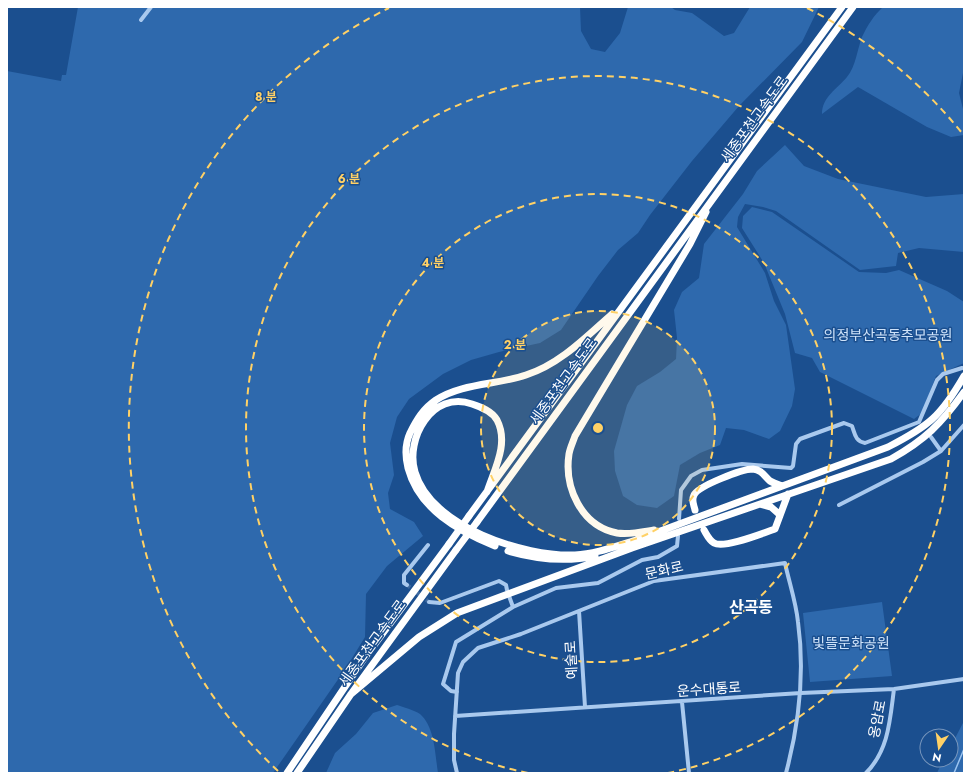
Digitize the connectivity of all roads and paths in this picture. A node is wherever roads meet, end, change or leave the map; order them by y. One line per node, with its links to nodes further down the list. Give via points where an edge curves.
1 (151, 7): 4 (street)
2 (842, 7): 6 (highway, 세종포천고속도로)
3 (853, 7): 5 (highway, 세종포천고속도로)
4 (141, 20)
5 (718, 190): 23 (highway, via 690,244 575,436 569,452 568,472 571,488 580,508 590,520 602,527 628,534); 38 (highway, 세종포천고속도로, bridge)
6 (621, 307): 15 (highway, 세종포천고속도로); 27 (highway, via 561,357 541,368 506,381 453,392 437,400 423,411 415,422 408,438 406,460 414,486 424,500 444,519 502,549 530,556 584,559)
7 (962, 368): 22 (street, via 943,374 937,380 920,423 865,443 856,438 852,426 844,423 800,439 796,444 794,466 791,468 742,464 702,470 692,476 681,490)
8 (964, 376): 14 (highway, via 938,415 920,430 888,447)
9 (964, 392): 17 (highway, via 933,431 915,446 884,462)
10 (964, 425): 12 (street)
11 (931, 437): 12 (street)
12 (941, 451): 19 (street)
13 (765, 476): 14 (highway); 16 (highway, via 766,485); 20 (highway, via 761,471 752,469 709,484 694,495 692,501)
14 (782, 486): 16 (highway)
15 (487, 492): 23 (highway, via 502,449 502,430 495,417 484,408 468,402 445,404 425,419 416,433 413,465 428,497 453,519 496,542 547,554 575,555 600,551); 42 (highway, 세종포천고속도로, bridge, via 363,660)
16 (762, 494): 23 (highway)
17 (788, 494): 18 (highway); 21 (highway)
18 (760, 504): 21 (highway, via 771,507); 27 (highway)
19 (839, 505)
20 (695, 510)
21 (780, 515): 24 (highway, via 775,529 729,543 718,545)
22 (679, 519)
23 (672, 527)
24 (704, 530)
25 (678, 536): 32 (street, via 677,546 658,556 642,560 598,583 556,588)
26 (428, 545): 28 (street, via 404,575 404,583)
27 (632, 548): 38 (highway, via 457,613 418,637)
28 (407, 585)
29 (507, 590): 31 (street, via 506,585 500,581 440,603)
30 (509, 596): 32 (street)
31 (429, 602)
32 (513, 607): 36 (street, via 456,642 443,684 451,691)
33 (579, 611): 36 (street, 문화로, via 478,648 463,662 458,673); 37 (street, 문화로, via 654,581 785,562 798,622); 40 (street, 예술로)
34 (964, 679): 35 (street, 운수대통로)
35 (894, 689): 37 (street, 운수대통로); 47 (street, 옹암로, via 889,730 882,751)
36 (457, 692): 41 (street, 문화로)
37 (801, 693): 39 (street, 운수대통로); 46 (street, 문화로)
38 (351, 694): 43 (highway, 세종포천고속도로)
39 (682, 702): 40 (street, 운수대통로); 45 (street)
40 (585, 707): 41 (street, 운수대통로)
41 (456, 716): 44 (street, 문화로, via 454,760)
42 (287, 773)
43 (297, 773)
44 (457, 773)
45 (688, 773)
46 (786, 773)
47 (866, 773)

